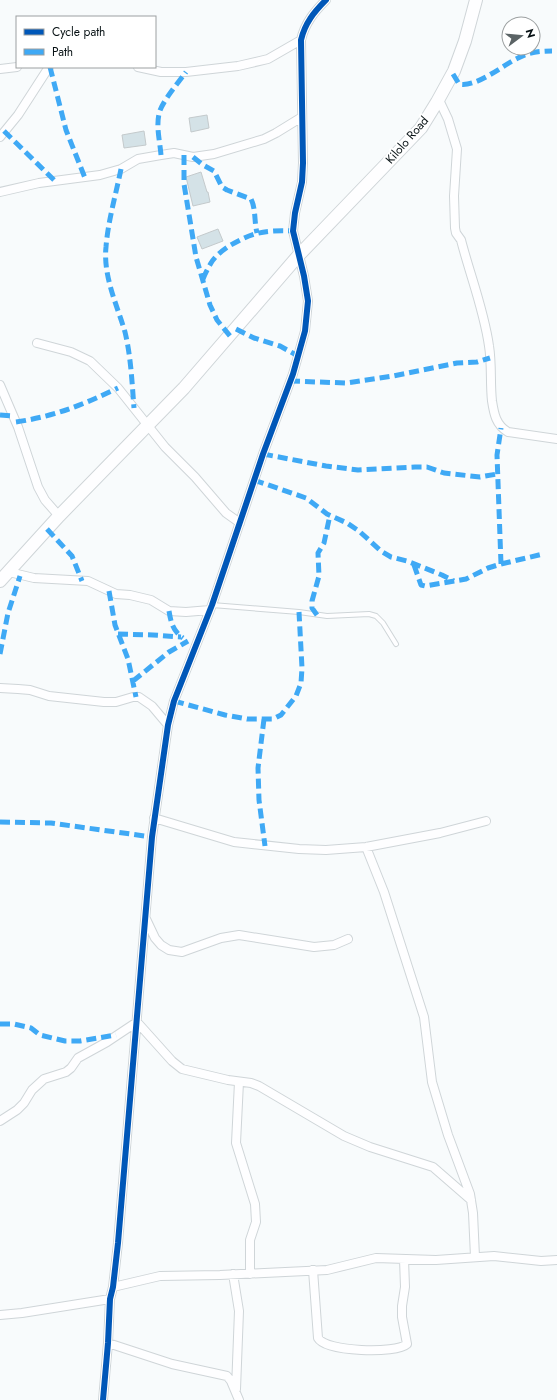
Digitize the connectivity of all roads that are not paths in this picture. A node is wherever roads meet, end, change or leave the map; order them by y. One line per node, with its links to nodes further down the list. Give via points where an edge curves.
1 (326, 0): 3 (street, via 308,19)
2 (476, 0): 8 (main road, Kilolo Road, via 454,71)
3 (301, 40): 6 (street, via 268,59 238,66 186,72 161,72); 9 (street)
4 (16, 67): 7 (street)
5 (48, 68): 10 (street, via 18,115)
6 (143, 68)
7 (0, 69)
8 (439, 100): 12 (main road, Kilolo Road, via 421,128); 16 (street, via 450,124 457,149 455,228 461,240 487,331 494,415 501,428 508,432)
9 (302, 117): 11 (street, via 264,139 214,154 193,157 174,153 138,159 121,169 100,175); 12 (street, via 302,182 293,231)
10 (0, 137)
11 (0, 192)
12 (298, 256): 15 (main road, Kilolo Road, via 184,388); 18 (street, via 308,301 304,332 293,374)
13 (37, 343): 15 (street, via 71,352 90,361 118,388)
14 (0, 385): 17 (street, via 38,487)
15 (146, 426): 17 (main road, Kilolo Road); 18 (street, via 204,486 226,513)
16 (557, 440)
17 (58, 516): 19 (main road, Kilolo Road)
18 (240, 522): 21 (street)
19 (9, 572): 20 (main road, Kilolo Road); 21 (street, via 34,578 88,581 116,594 151,600 169,611 186,612)
20 (0, 581)
21 (211, 607): 22 (lane, via 327,616 369,614 383,622); 24 (street, via 174,701)
22 (396, 644)
23 (0, 688): 24 (street, via 30,690 48,696 104,702 139,697 152,706)
24 (168, 725): 25 (street)
25 (154, 818): 27 (street, via 234,842 299,849); 28 (street)
26 (486, 821): 27 (street)
27 (366, 847): 33 (street, via 384,892 420,1002 432,1082)
28 (146, 919): 29 (street, via 161,945 169,950 182,952 221,938 239,935 314,946 334,945); 30 (street)
29 (348, 939)
30 (137, 1022): 31 (street, via 182,1069); 32 (street, via 78,1058 66,1072 44,1080 32,1090 17,1110); 40 (street)
31 (240, 1082): 33 (street, via 259,1086 344,1136 433,1167); 39 (street, via 236,1143 255,1204 256,1222 250,1240)
32 (0, 1121)
33 (471, 1200): 34 (street)
34 (475, 1257): 35 (street); 36 (street)
35 (404, 1259): 37 (street, via 376,1258 327,1270); 37 (street, via 402,1317 407,1344 379,1350 349,1349 320,1341)
36 (557, 1260)
37 (313, 1270): 39 (street)
38 (233, 1274): 39 (street); 40 (street, via 160,1276); 44 (street, via 239,1311)
39 (250, 1274)
40 (113, 1287): 41 (street)
41 (110, 1299): 42 (street); 43 (street)
42 (0, 1315)
43 (108, 1343): 44 (street, via 172,1364 227,1376); 45 (street)
44 (236, 1392): 46 (street)
45 (103, 1400)
46 (239, 1400)

